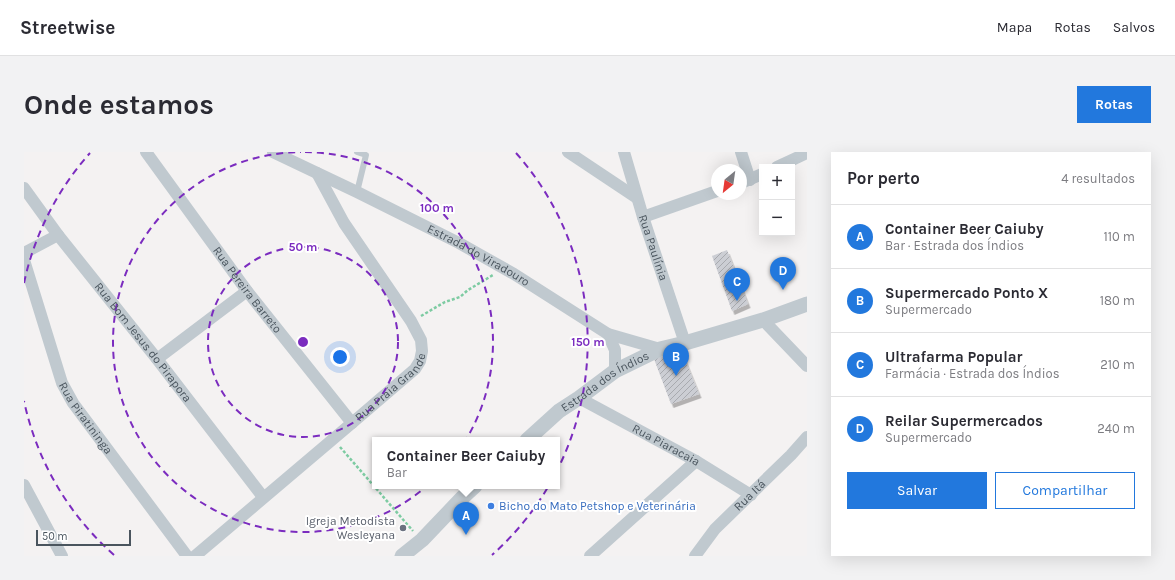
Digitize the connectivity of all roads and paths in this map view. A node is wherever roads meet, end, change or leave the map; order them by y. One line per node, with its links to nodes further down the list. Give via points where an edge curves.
1 (146, 152): 23 (street, Rua Pereira Barreto)
2 (273, 152): 11 (street, Estrada do Viradouro)
3 (357, 152): 7 (lane)
4 (568, 152): 17 (street)
5 (624, 152): 17 (street, Rua Paulínia)
6 (741, 152): 9 (street)
7 (366, 153): 15 (lane)
8 (807, 153): 10 (street)
9 (743, 164)
10 (783, 164)
11 (317, 173): 15 (street, Estrada do Viradouro); 26 (street, Rua Praia Grande, via 344,223)
12 (759, 175): 13 (street)
13 (747, 180)
14 (24, 188): 19 (street, Rua Bom Jesus do Pirapora)
15 (357, 192): 22 (street, Estrada do Viradouro)
16 (711, 193): 18 (street)
17 (637, 198): 18 (street, Rua Paulínia)
18 (643, 217): 28 (street, Rua Paulínia)
19 (58, 235): 20 (street); 30 (street, Rua Bom Jesus do Pirapora)
20 (24, 253)
21 (24, 260): 47 (street, Rua Piratininga, via 62,383 73,403)
22 (503, 268): 26 (path, via 460,297 445,302); 27 (street, Estrada do Viradouro)
23 (246, 291): 30 (street); 34 (street, Rua Pereira Barreto)
24 (807, 304): 25 (street, Estrada dos Índios)
25 (763, 320): 28 (street, Estrada dos Índios); 31 (street)
26 (412, 321): 34 (street, Rua Praia Grande, via 421,340 420,360 414,369)
27 (608, 334): 29 (street, Estrada do Viradouro); 32 (street, via 615,350)
28 (685, 343): 29 (street, Estrada dos Índios)
29 (660, 349): 32 (street, Estrada dos Índios)
30 (157, 359): 44 (street, Rua Bom Jesus do Pirapora)
31 (807, 366)
32 (615, 371): 33 (street, Estrada dos Índios)
33 (579, 398): 35 (street, Estrada dos Índios, via 559,411); 38 (street, Rua Piaracaia)
34 (352, 424): 37 (street, Rua Praia Grande)
35 (530, 437)
36 (807, 437): 43 (street, Rua Itá)
37 (333, 439): 39 (path); 44 (street, Rua Praia Grande)
38 (696, 461): 43 (street, Rua Piaracaia); 50 (street)
39 (372, 483)
40 (24, 485): 46 (street)
41 (377, 489): 45 (path)
42 (472, 489): 45 (street)
43 (751, 495): 51 (street, Rua Itá, via 716,529)
44 (263, 497): 48 (street, Rua Praia Grande)
45 (422, 540): 49 (street)
46 (62, 556)
47 (187, 556)
48 (195, 556)
49 (402, 556)
50 (590, 556)
51 (695, 556)

